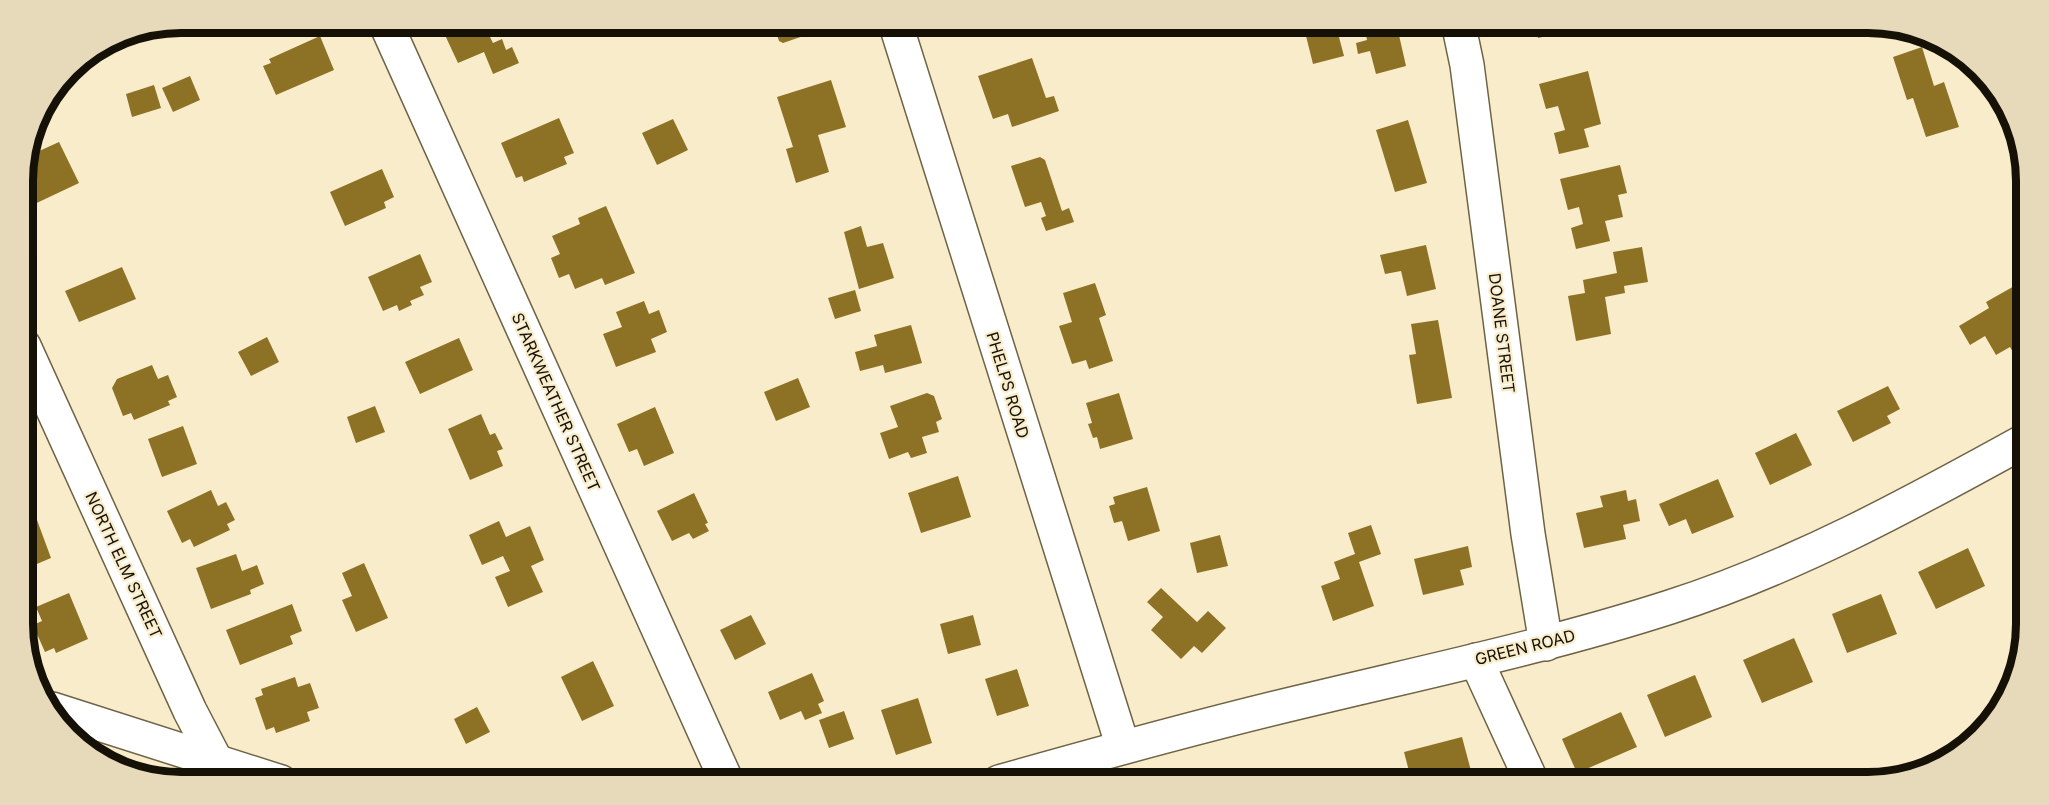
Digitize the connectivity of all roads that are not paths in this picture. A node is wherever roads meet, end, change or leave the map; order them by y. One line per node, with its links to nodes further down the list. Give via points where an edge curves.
1 (390, 33): 11 (street, STARKWEATHER STREET)
2 (898, 33): 9 (street, PHELPS ROAD)
3 (1460, 33): 6 (street, DOANE STREET)
4 (33, 366): 10 (street, NORTH ELM STREET, via 190,711)
5 (2016, 445): 6 (street, GREEN ROAD, via 1779,566 1672,606)
6 (1546, 644): 7 (street, GREEN ROAD)
7 (1476, 660): 9 (street, GREEN ROAD); 13 (street)
8 (63, 713): 10 (street)
9 (1123, 747): 12 (street, GREEN ROAD)
10 (222, 772)
11 (722, 772)
12 (1034, 772)
13 (1527, 772)

